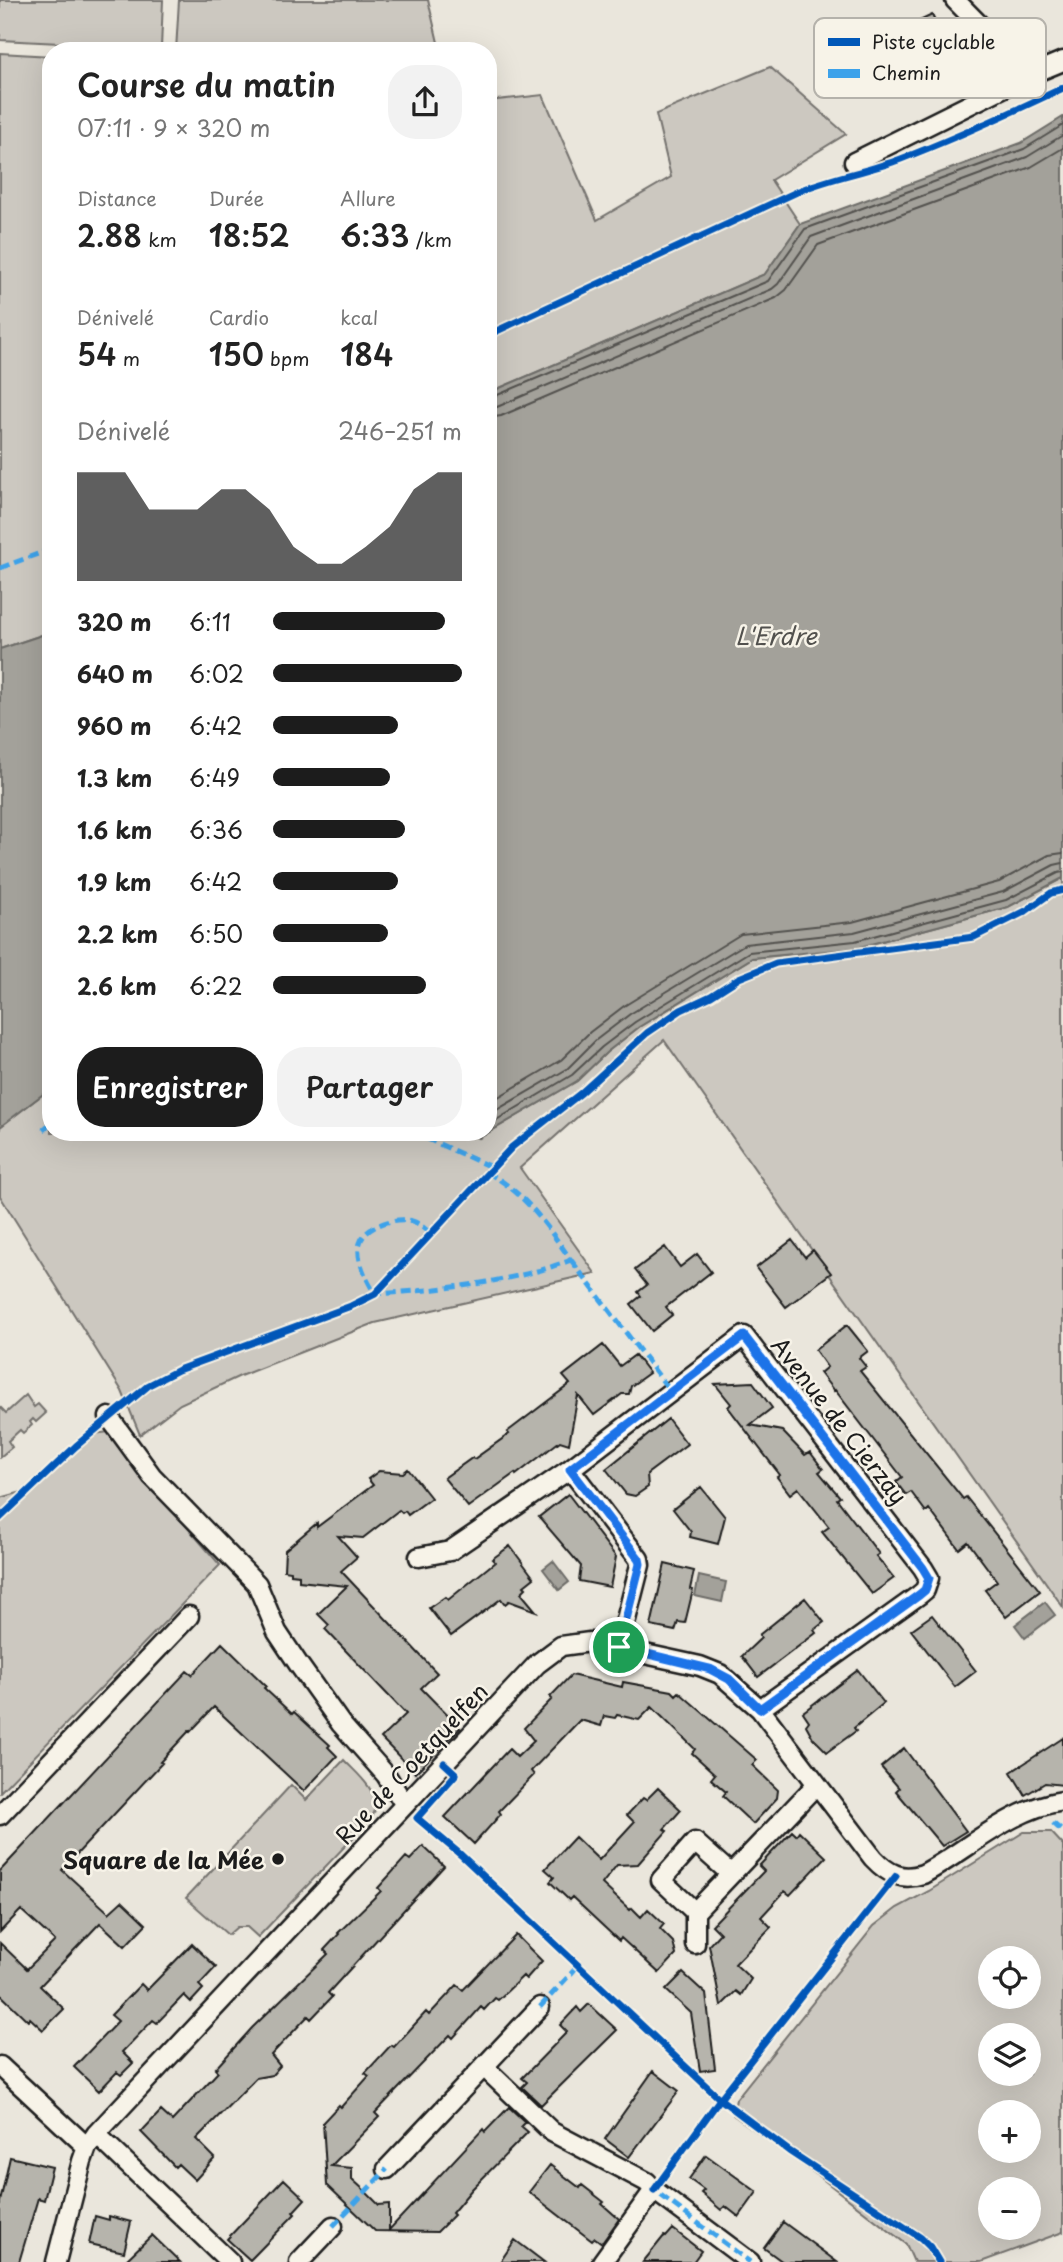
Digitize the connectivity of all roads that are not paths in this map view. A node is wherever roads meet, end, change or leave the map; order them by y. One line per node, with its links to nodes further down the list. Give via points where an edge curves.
1 (955, 0): 2 (street)
2 (973, 18)
3 (1063, 61): 4 (street)
4 (1046, 68)
5 (983, 98): 6 (street)
6 (854, 162)
7 (109, 1417): 15 (street, via 152,1476 257,1584 277,1632 299,1665)
8 (570, 1469): 9 (street, Avenue de Cierzay, via 450,1551); 11 (street, via 639,1559); 12 (street, Avenue de Cierzay, via 744,1336 929,1578 919,1595)
9 (419, 1557)
10 (189, 1616): 16 (street)
11 (619, 1647): 12 (street, Rue de Coetquelfen, via 710,1669 729,1679); 15 (street, Rue de Coetquelfen, via 580,1642 551,1653)
12 (760, 1709): 13 (street, Rue de Coetquelfen)
13 (817, 1784): 14 (street, Rue de Coetquelfen, via 873,1858 896,1876 923,1874 1010,1820); 17 (street)
14 (1063, 1801)
15 (405, 1805): 23 (street, Rue de Coetquelfen)
16 (0, 1815)
17 (731, 1874): 18 (street); 18 (street, via 695,1842 660,1880)
18 (695, 1912): 19 (street)
19 (695, 1944)
20 (541, 2007): 22 (street)
21 (0, 2066): 23 (street)
22 (484, 2067): 24 (street); 25 (street, via 552,2132)
23 (91, 2140): 28 (street, Rue de Coetquelfen); 29 (street)
24 (387, 2169)
25 (654, 2190): 27 (street); 31 (street)
26 (333, 2226): 30 (street)
27 (743, 2260)
28 (56, 2262)
29 (230, 2262)
30 (299, 2262)
31 (601, 2262)

